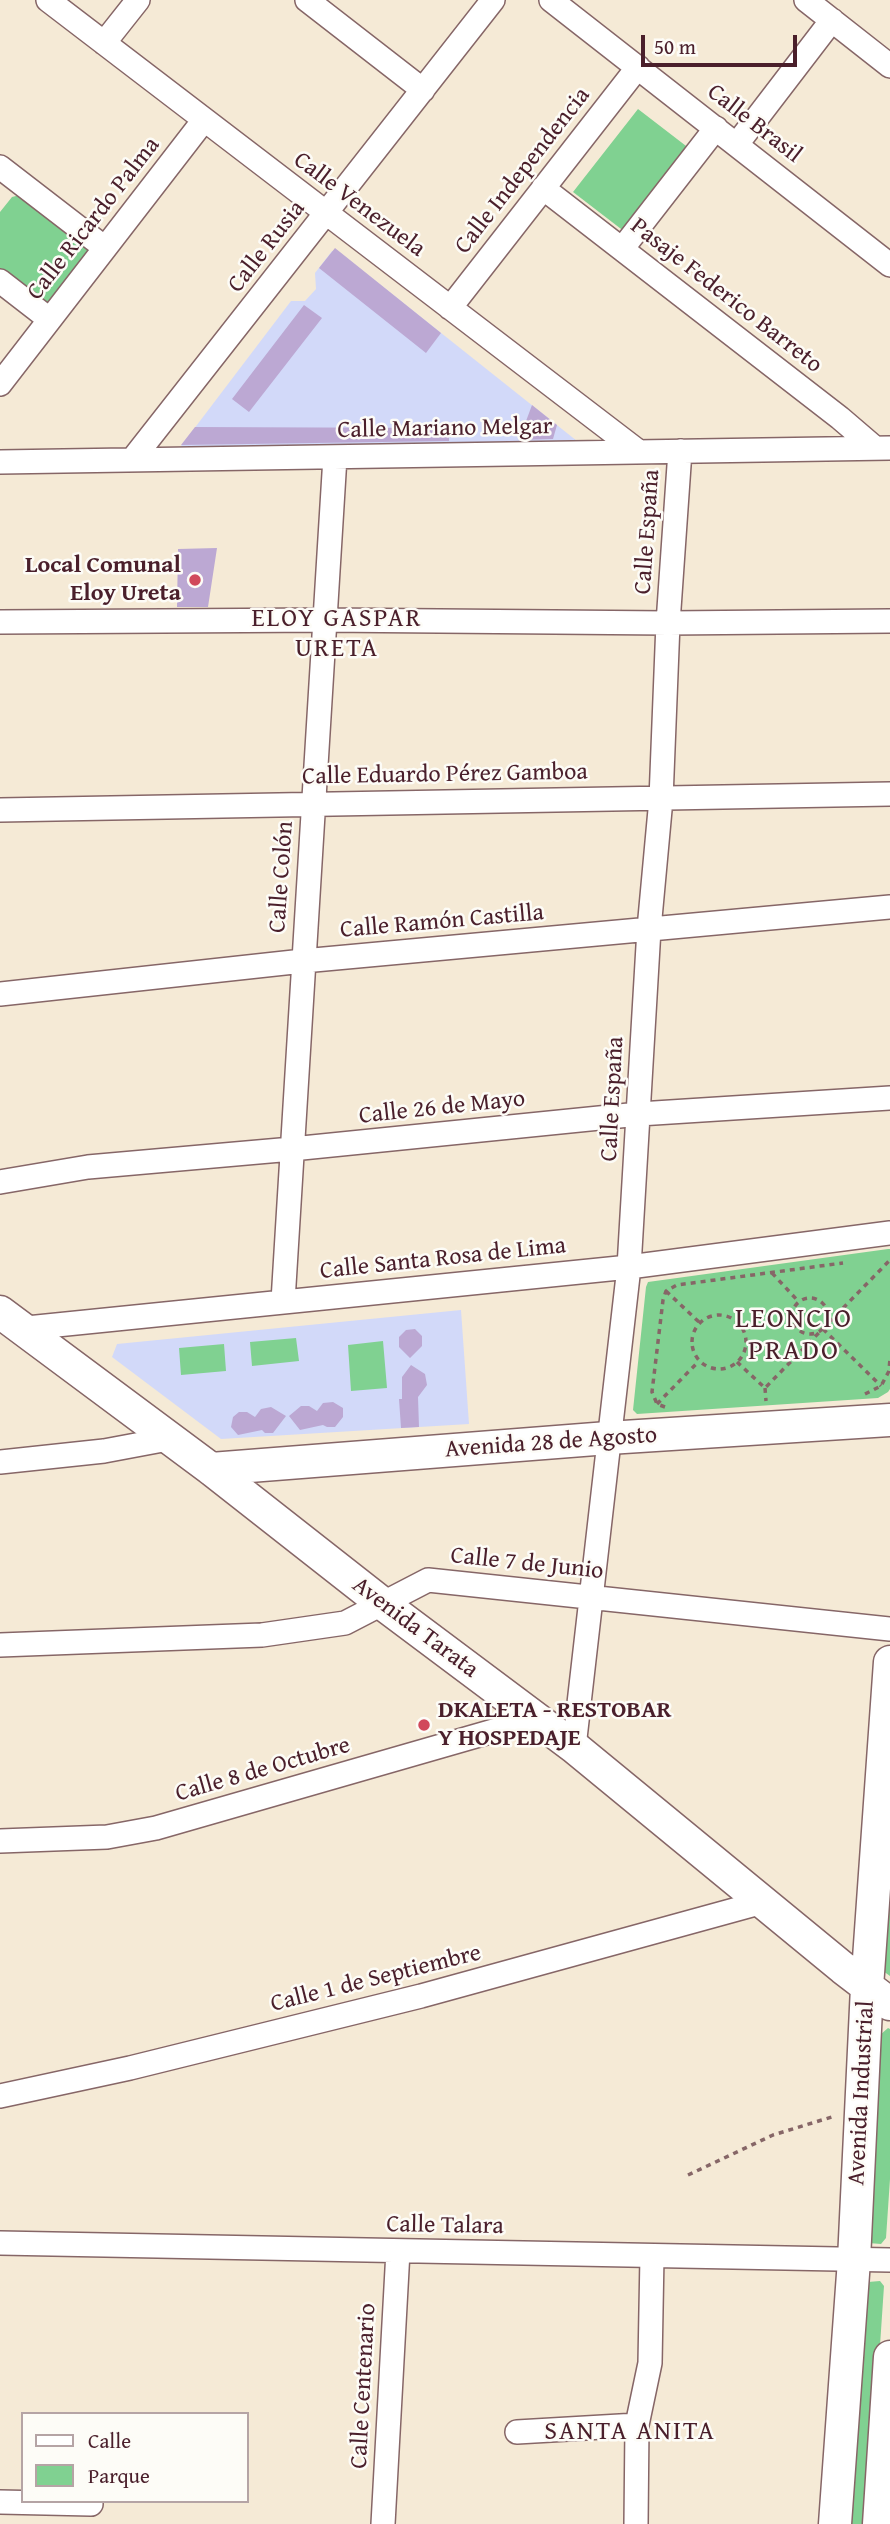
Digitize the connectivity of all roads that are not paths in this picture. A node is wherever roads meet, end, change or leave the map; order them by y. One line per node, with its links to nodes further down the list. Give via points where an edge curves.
1 (48, 0): 8 (street, Calle Venezuela)
2 (138, 0): 8 (street)
3 (307, 0): 11 (street)
4 (493, 0): 11 (street, Calle Rusia)
5 (551, 0): 10 (street, Calle Brasil)
6 (806, 0): 7 (street)
7 (831, 12): 9 (street); 14 (street)
8 (104, 43): 12 (street, Calle Venezuela)
9 (890, 66)
10 (638, 67): 13 (street, Calle Brasil); 16 (street, Calle Independencia)
11 (423, 90): 17 (street, Calle Rusia)
12 (204, 120): 17 (street, Calle Venezuela); 18 (street, Calle Ricardo Palma)
13 (716, 128): 14 (street, Calle Brasil); 19 (street)
14 (737, 144): 20 (street, Calle Brasil)
15 (2, 174): 18 (street)
16 (543, 188): 19 (street, Pasaje Federico Barreto); 22 (street, Calle Independencia)
17 (327, 213): 22 (street, Calle Venezuela); 29 (street, Calle Rusia)
18 (105, 248): 23 (street, Calle Ricardo Palma)
19 (622, 249): 25 (street, Pasaje Federico Barreto)
20 (890, 265)
21 (0, 281): 23 (street)
22 (450, 308): 27 (street, Calle Venezuela)
23 (49, 319): 24 (street, Calle Ricardo Palma)
24 (0, 384)
25 (883, 448): 26 (street, Calle Mariano Melgar)
26 (680, 451): 27 (street, Calle Mariano Melgar); 34 (street, Calle España)
27 (639, 452): 28 (street, Calle Mariano Melgar)
28 (335, 457): 29 (street, Calle Mariano Melgar); 31 (street, Calle Colón)
29 (132, 460): 30 (street, Calle Mariano Melgar)
30 (0, 462)
31 (325, 620): 33 (street); 34 (street); 37 (street, Calle Colón)
32 (890, 621): 34 (street)
33 (0, 622)
34 (668, 624): 36 (street, Calle España)
35 (890, 794): 36 (street, Calle Eduardo Pérez Gamboa)
36 (661, 799): 37 (street, Calle Eduardo Pérez Gamboa); 40 (street, Calle España)
37 (313, 803): 38 (street, Calle Eduardo Pérez Gamboa); 41 (street, Calle Colón)
38 (0, 810)
39 (890, 907): 40 (street, Calle Ramón Castilla)
40 (649, 929): 41 (street, Calle Ramón Castilla); 44 (street, Calle España)
41 (303, 961): 42 (street, Calle Ramón Castilla); 45 (street, Calle Colón)
42 (0, 994)
43 (890, 1098): 44 (street, Calle 26 de Mayo)
44 (639, 1114): 45 (street, Calle 26 de Mayo); 48 (street, Calle España)
45 (292, 1149): 46 (street, Calle 26 de Mayo, via 88,1167); 50 (street, Calle Colón)
46 (0, 1182)
47 (890, 1233): 48 (street, Calle Santa Rosa de Lima)
48 (629, 1267): 50 (street, Calle Santa Rosa de Lima); 53 (street, Calle España)
49 (0, 1299): 51 (street)
50 (283, 1301): 51 (street, Calle Santa Rosa de Lima)
51 (7, 1324): 54 (street, Avenida Tarata)
52 (890, 1420): 53 (street, Avenida 28 de Agosto)
53 (608, 1438): 56 (street, Avenida 28 de Agosto); 57 (street, Calle España)
54 (169, 1439): 55 (street); 56 (street, Avenida Tarata)
55 (0, 1462)
56 (212, 1469): 58 (street, Avenida Tarata)
57 (591, 1597): 58 (street, Calle 7 de Junio, via 428,1580); 59 (street, Calle 7 de Junio); 63 (street, Calle España)
58 (383, 1604): 60 (street, Calle 7 de Junio, via 345,1623 262,1635); 62 (street, Avenida Tarata)
59 (890, 1629)
60 (0, 1646)
61 (890, 1662): 66 (street, Avenida Industrial)
62 (535, 1719): 63 (street, Avenida Tarata); 64 (street, Calle 8 de Octubre, via 156,1828 83,1839)
63 (574, 1747): 65 (street, Avenida Tarata)
64 (0, 1841)
65 (763, 1902): 66 (street, Avenida Tarata); 67 (street, Calle 1 de Septiembre, via 421,1996)
66 (879, 1995): 71 (street, Avenida Industrial, via 861,2109)
67 (0, 2096)
68 (0, 2244): 69 (street, Calle Talara)
69 (398, 2251): 70 (street, Calle Talara); 80 (street, Calle Centenario)
70 (652, 2256): 71 (street, Calle Talara); 74 (street, via 650,2363)
71 (853, 2260): 72 (street, Calle Talara); 82 (street, Avenida Industrial)
72 (890, 2260)
73 (890, 2357): 83 (street)
74 (637, 2425): 75 (street); 81 (street)
75 (517, 2432)
76 (0, 2502): 77 (street)
77 (21, 2502)
78 (46, 2503): 79 (street)
79 (91, 2504)
80 (383, 2524)
81 (636, 2524)
82 (835, 2524)
83 (879, 2524)

